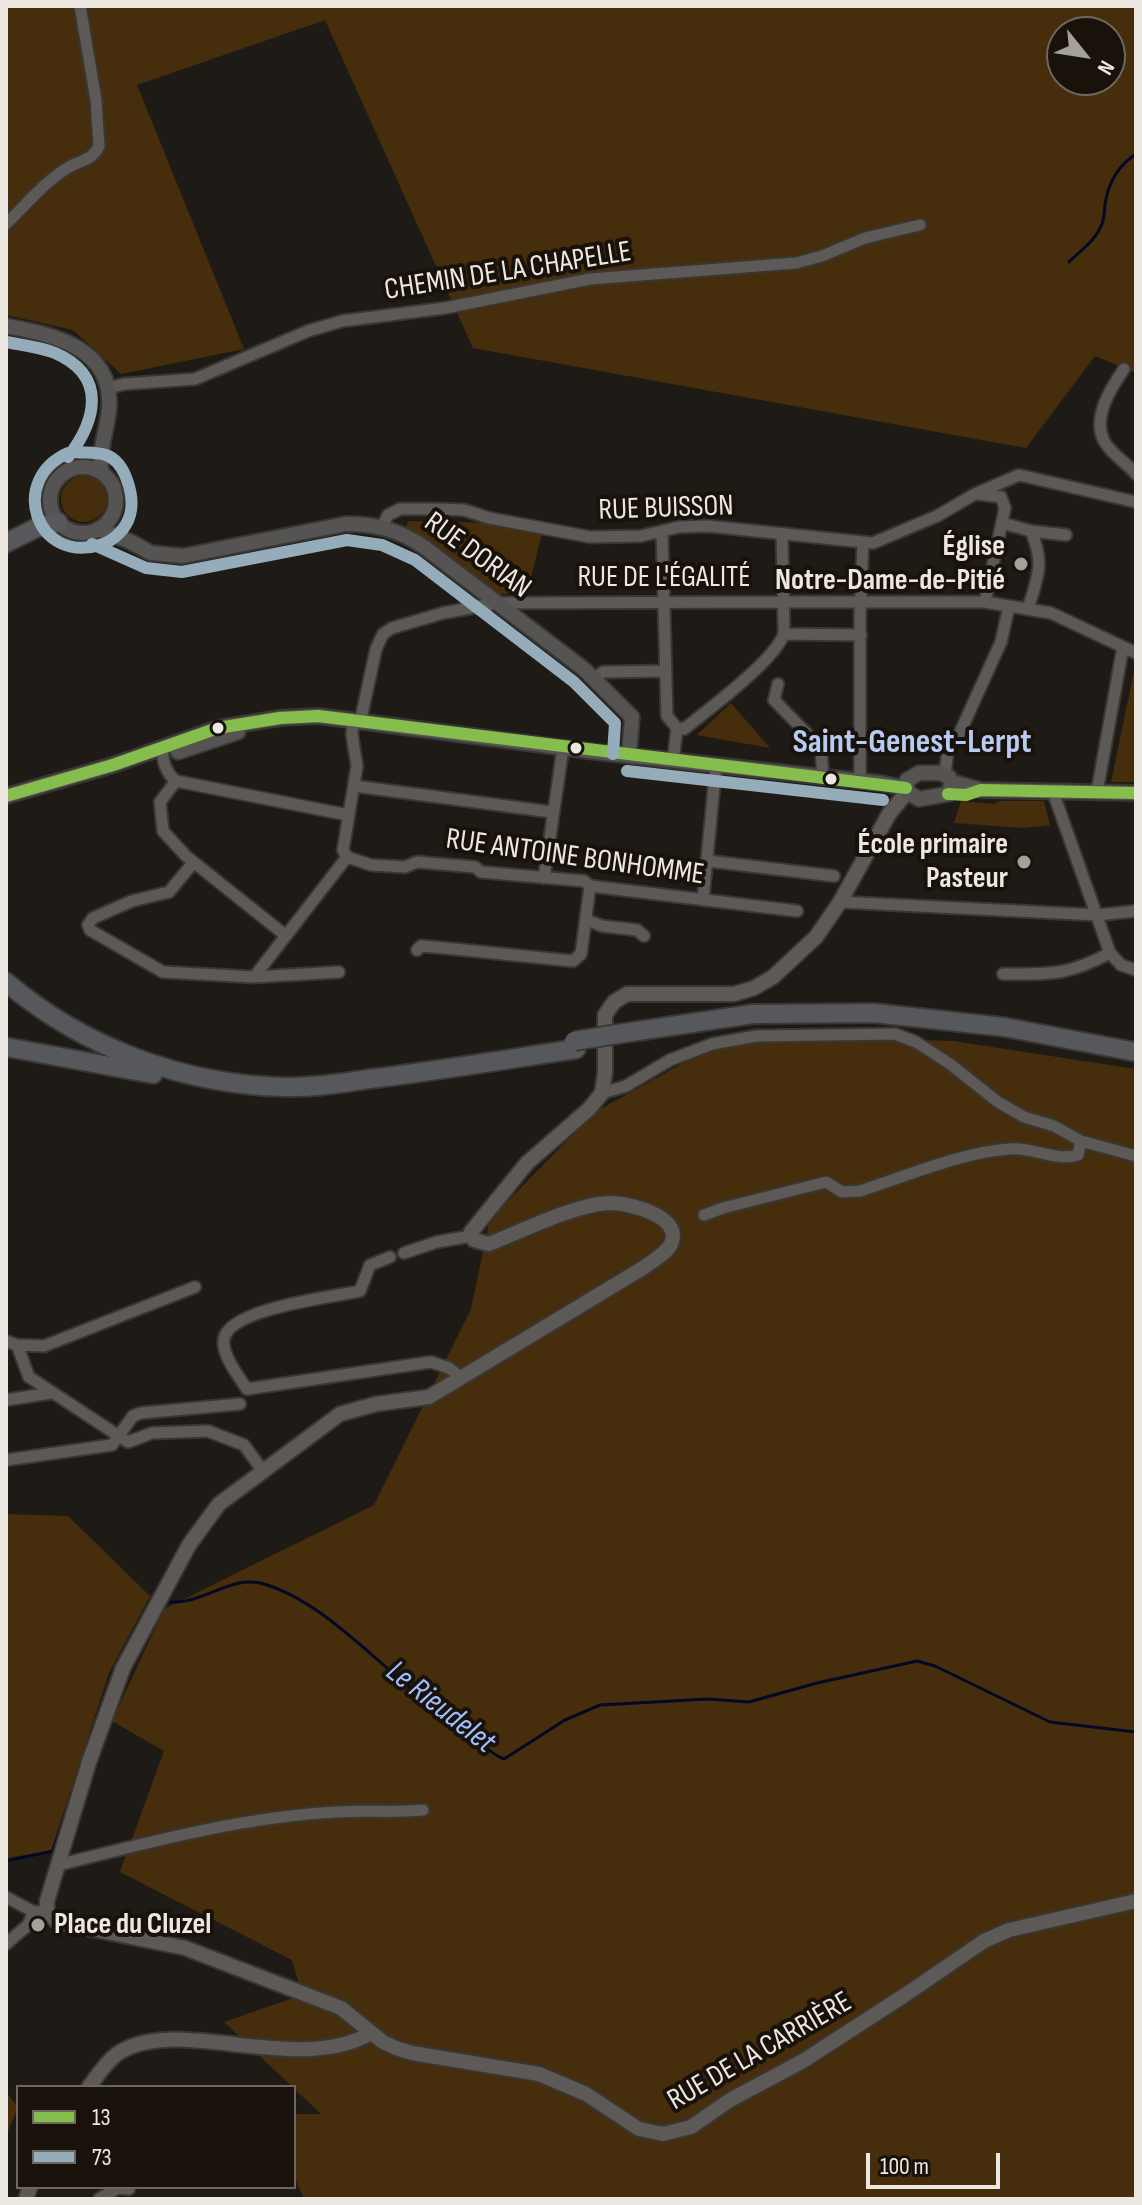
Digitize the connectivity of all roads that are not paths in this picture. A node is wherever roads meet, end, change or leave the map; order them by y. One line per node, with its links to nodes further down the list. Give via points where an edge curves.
1 (80, 6): 2 (street, via 99,146 91,157 51,180)
2 (6, 224)
3 (920, 225): 6 (street, CHEMIN DE LA CHAPELLE, via 796,263 590,279 445,308 342,321 195,379)
4 (6, 326): 6 (main road, via 40,332 81,349)
5 (1124, 369): 10 (street, via 1102,410 1100,426 1105,442)
6 (109, 388): 7 (main road)
7 (105, 427): 8 (main road); 9 (main road)
8 (81, 467): 9 (main road); 14 (main road, via 67,471 54,485 50,502)
9 (101, 470): 13 (main road, via 115,491)
10 (1136, 474)
11 (975, 494): 12 (street, RUE BUISSON, via 1019,475); 15 (street, via 1001,497); 23 (street, RUE BUISSON, via 937,516 873,543)
12 (1136, 502)
13 (112, 516): 17 (main road); 22 (main road)
14 (58, 522): 17 (main road, via 73,531); 24 (highway)
15 (1002, 523): 18 (street); 27 (street)
16 (382, 527): 19 (street, RUE BUISSON, via 388,515 400,509 464,510 590,537); 22 (main road, RUE DORIAN, via 346,524 183,556 151,553); 28 (main road, RUE DORIAN, via 411,538)
17 (98, 529): 22 (main road, RUE DORIAN)
18 (1031, 531): 21 (street); 31 (street, via 1040,565)
19 (662, 532): 20 (street, RUE BUISSON, via 707,526); 25 (street)
20 (782, 534): 23 (street, RUE BUISSON); 26 (street)
21 (1066, 535)
22 (129, 541)
23 (863, 542): 29 (street)
24 (6, 543)
25 (662, 602): 26 (street, RUE DE L'ÉGALITÉ); 28 (street, RUE DE L'ÉGALITÉ); 36 (street)
26 (785, 602): 29 (street, RUE DE L'ÉGALITÉ); 32 (street)
27 (985, 602): 29 (street, RUE DE L'ÉGALITÉ); 30 (street, RUE DE L'ÉGALITÉ)
28 (498, 603): 37 (main road, RUE DORIAN); 39 (street, RUE DE L'ÉGALITÉ, via 443,613 383,634)
29 (860, 603): 33 (street)
30 (1009, 606): 31 (street, RUE DE L'ÉGALITÉ); 49 (street, via 1001,642 957,739 949,742)
31 (1028, 609): 34 (street, RUE DE L'ÉGALITÉ, via 1051,613)
32 (784, 634): 33 (street); 40 (street, via 769,656)
33 (861, 635): 48 (street)
34 (1123, 647): 35 (street, RUE DE L'ÉGALITÉ); 53 (street)
35 (1136, 653)
36 (666, 671): 37 (street, via 603,672); 40 (street, via 667,716)
37 (594, 678): 43 (main road, RUE DORIAN, via 632,717)
38 (778, 684): 46 (street, via 774,700 821,748)
39 (357, 722): 41 (main road); 42 (main road, via 318,716 248,722 218,728); 50 (street, via 352,735)
40 (680, 728): 44 (street)
41 (563, 748): 43 (main road); 56 (street)
42 (163, 753): 47 (street); 55 (main road)
43 (629, 755): 44 (main road)
44 (673, 761): 45 (main road)
45 (716, 766): 46 (main road); 59 (street)
46 (823, 778): 48 (main road)
47 (176, 781): 57 (street); 60 (street, via 160,802 163,831)
48 (860, 781): 51 (main road)
49 (948, 784): 51 (main road); 51 (main road, via 919,773); 52 (main road, via 966,795 981,790)
50 (354, 786): 56 (street); 57 (street)
51 (909, 790): 65 (street)
52 (1053, 792): 53 (main road); 68 (street)
53 (1097, 792): 54 (main road)
54 (1136, 793)
55 (6, 796)
56 (552, 812): 62 (street)
57 (348, 815): 58 (street, via 343,850)
58 (347, 857): 62 (street, RUE ANTOINE BONHOMME, via 371,865 405,867 417,862); 70 (street)
59 (708, 861): 61 (street); 64 (street)
60 (193, 863): 70 (street); 78 (street, via 169,892 93,918 90,930 163,972)
61 (834, 876)
62 (544, 878): 63 (street, RUE ANTOINE BONHOMME)
63 (590, 886): 64 (street, RUE ANTOINE BONHOMME); 69 (street)
64 (703, 900): 66 (street, RUE ANTOINE BONHOMME)
65 (840, 902): 68 (street); 86 (street, via 816,937 754,988 734,994 627,994 614,1002 605,1015)
66 (797, 911)
67 (1136, 911): 68 (street)
68 (1097, 915): 73 (street)
69 (587, 920): 71 (street); 72 (street, via 581,954 573,961 421,946)
70 (285, 935): 78 (street)
71 (644, 936)
72 (417, 950)
73 (1110, 953): 75 (street, via 1121,965); 77 (street, via 1058,974)
74 (6, 970): 81 (highway, via 53,1007 117,1042 225,1072 346,1073)
75 (1136, 970)
76 (339, 972): 78 (street)
77 (1003, 974)
78 (254, 977)
79 (6, 982): 85 (highway, via 44,1012 105,1046 161,1067)
80 (625, 1038): 81 (highway, bridge); 83 (highway, via 753,1014 874,1013 1004,1027); 84 (highway, via 753,1023 885,1021)
81 (575, 1045): 85 (highway, via 345,1082 289,1088)
82 (6, 1047): 85 (highway)
83 (1136, 1052)
84 (1136, 1061)
85 (232, 1084)
86 (602, 1093): 87 (street, via 712,1044 756,1036 895,1034 916,1042 1024,1117); 90 (street, via 527,1163)
87 (1081, 1141): 88 (street); 89 (street, via 1078,1155 1066,1158 1013,1149 982,1153 860,1191 842,1192 826,1182)
88 (1136, 1156)
89 (704, 1215)
90 (471, 1236): 91 (street); 95 (street, via 489,1244 608,1203 658,1215 673,1231 666,1251 643,1268)
91 (404, 1253)
92 (390, 1257): 95 (street, via 370,1265 360,1291 271,1308 229,1328 224,1346 247,1389 431,1362)
93 (195, 1287): 94 (street, via 44,1346)
94 (12, 1343): 96 (street, via 29,1377)
95 (462, 1378): 101 (street, via 429,1397 340,1414)
96 (51, 1393): 97 (street); 99 (street)
97 (6, 1400)
98 (240, 1404): 99 (street, via 141,1413)
99 (119, 1437): 100 (street, via 112,1445); 101 (street, via 128,1442 152,1433 208,1431 244,1445)
100 (6, 1460)
101 (263, 1471): 103 (street, via 219,1504 189,1545 123,1668)
102 (423, 1810): 103 (street, via 263,1821 158,1839)
103 (58, 1865): 106 (street)
104 (6, 1897): 106 (street)
105 (1136, 1901): 108 (street, RUE DE LA CARRIÈRE, via 1009,1930 984,1941 803,2061 674,2133 639,2129 586,2094 539,2074 412,2053)
106 (40, 1911): 107 (street); 108 (street, RUE DE LA CARRIÈRE, via 57,1922 160,1941 234,1966 341,2008)
107 (6, 1944)
108 (371, 2033): 109 (street, via 339,2046 301,2050 149,2042 119,2053)
109 (90, 2085)

